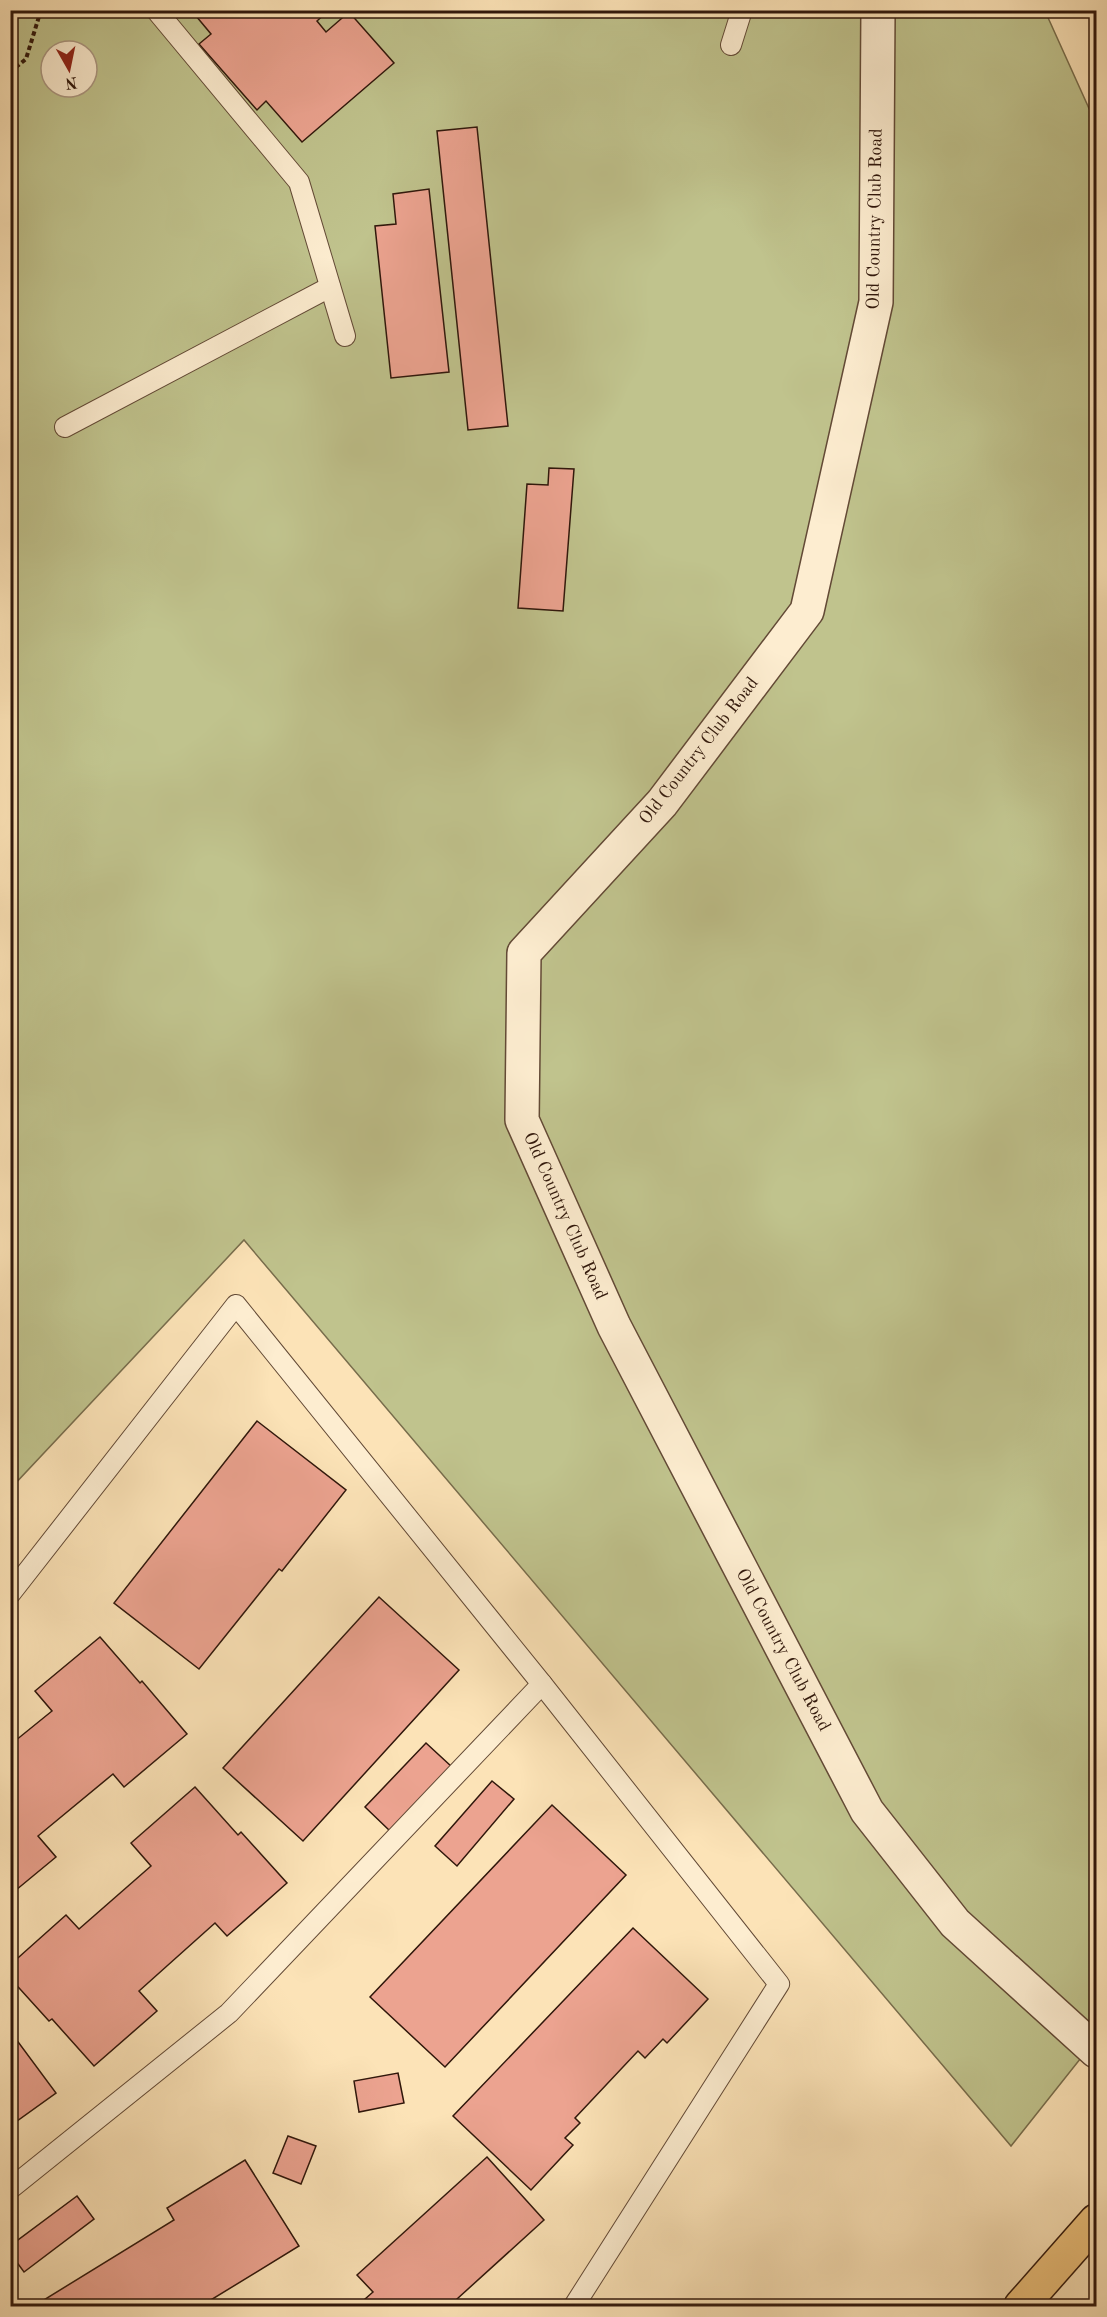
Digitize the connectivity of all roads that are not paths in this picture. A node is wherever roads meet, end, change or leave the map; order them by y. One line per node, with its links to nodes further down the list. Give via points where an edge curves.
1 (156, 10): 5 (lane, via 299,182)
2 (742, 10): 4 (lane)
3 (878, 10): 10 (street, Old Country Club Road, via 876,302 807,611 662,803 524,953 522,1120 614,1326 867,1811 954,1923)
4 (731, 45)
5 (330, 287): 6 (lane); 7 (lane)
6 (345, 336)
7 (65, 427)
8 (10, 1594): 9 (lane, via 236,1305)
9 (542, 1684): 11 (lane, via 229,2013); 13 (lane, via 779,1983)
10 (1096, 2051)
11 (10, 2189)
12 (1096, 2222): 14 (main road)
13 (574, 2307)
14 (1021, 2307)

